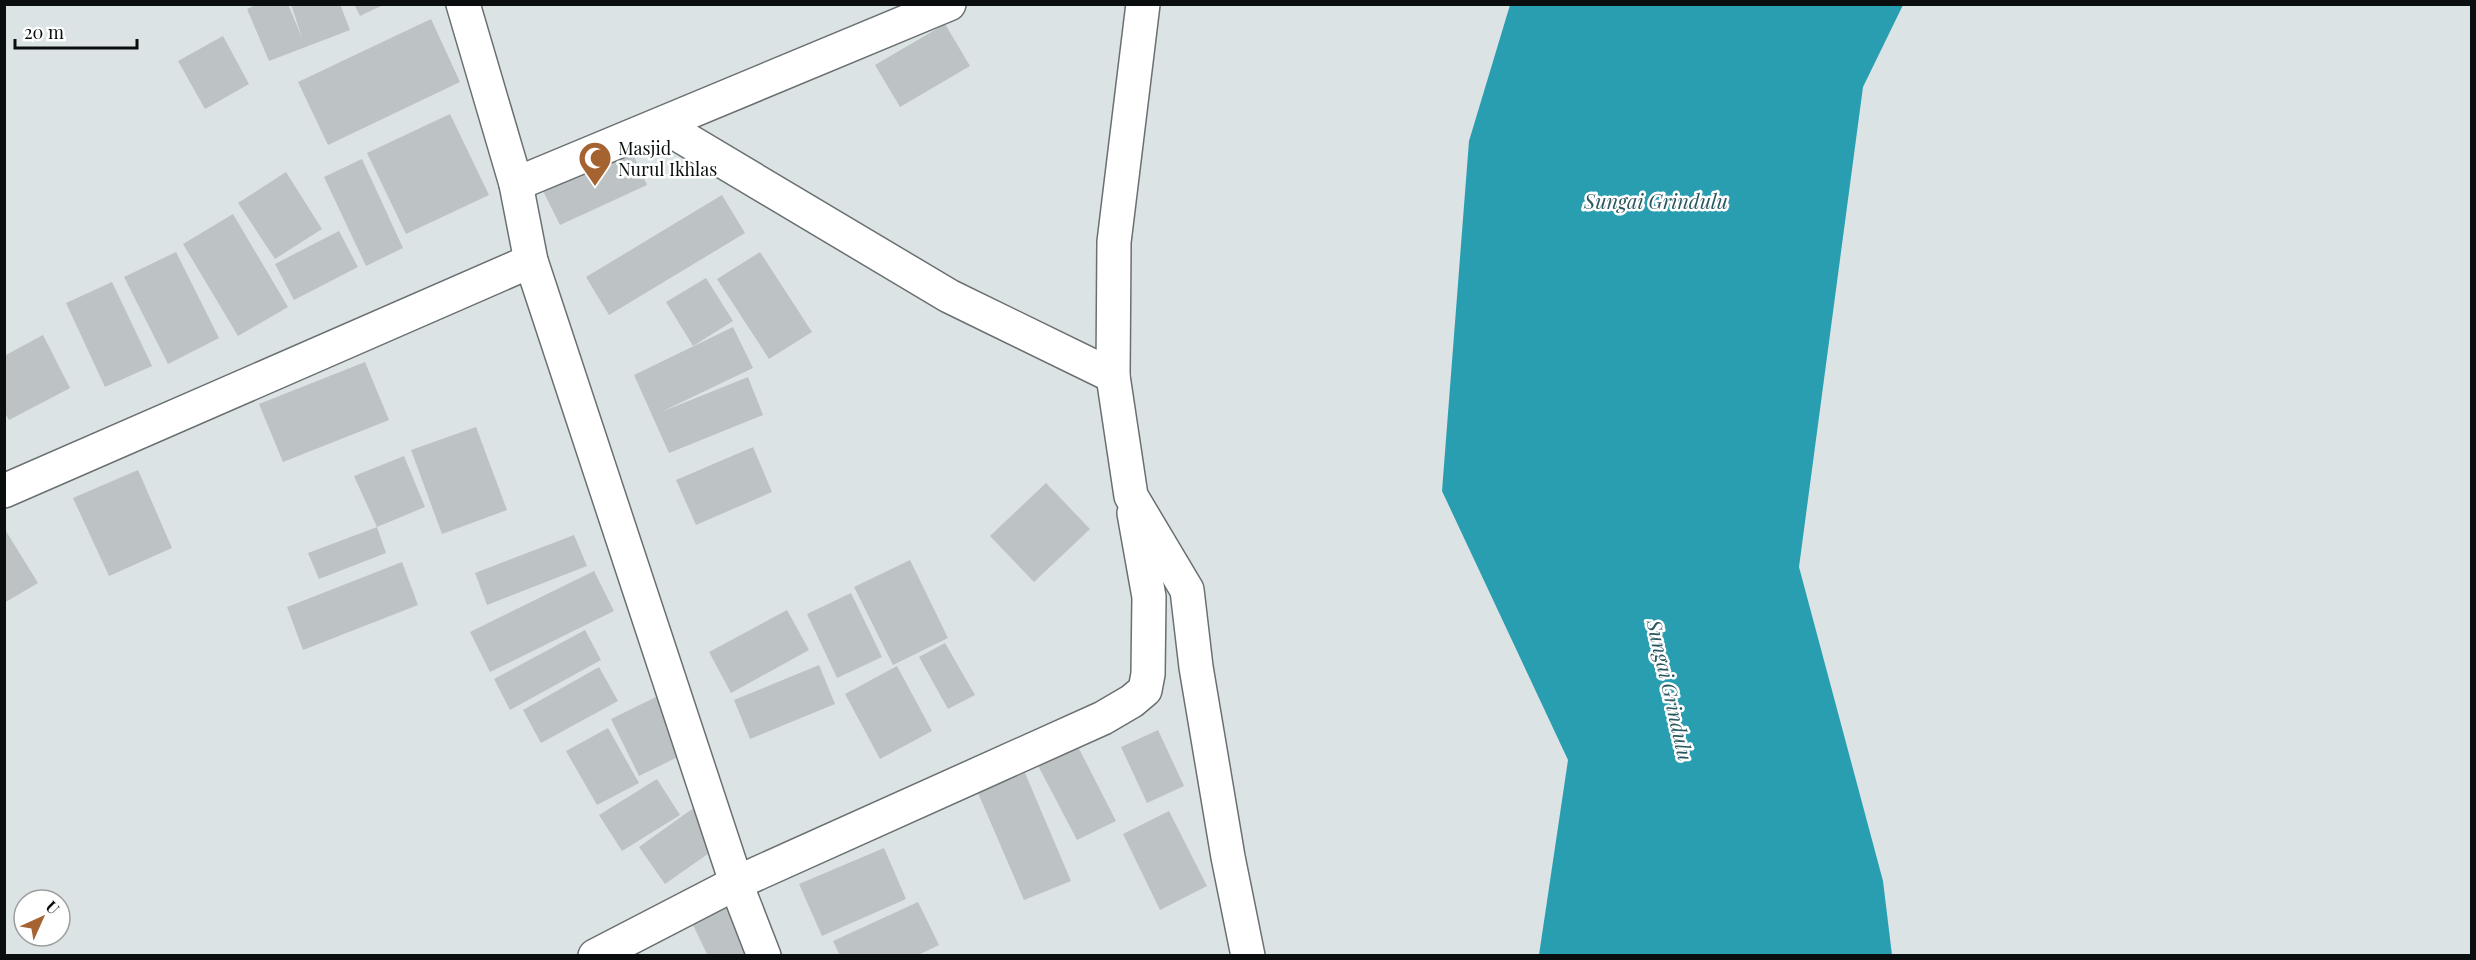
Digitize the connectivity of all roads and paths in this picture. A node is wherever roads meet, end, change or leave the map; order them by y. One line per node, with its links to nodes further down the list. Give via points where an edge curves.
1 (463, 4): 5 (street)
2 (950, 4): 4 (street)
3 (1143, 4): 7 (street, via 1114,242)
4 (662, 125): 5 (street); 7 (street, via 949,296)
5 (516, 184): 6 (street)
6 (531, 261): 8 (street); 10 (street)
7 (1113, 376): 9 (street)
8 (4, 491)
9 (1131, 496): 10 (street, via 1149,597 1145,690 1102,718); 13 (street, via 1187,590 1196,667)
10 (736, 883): 11 (street); 12 (street)
11 (595, 956)
12 (764, 956)
13 (1248, 956)

